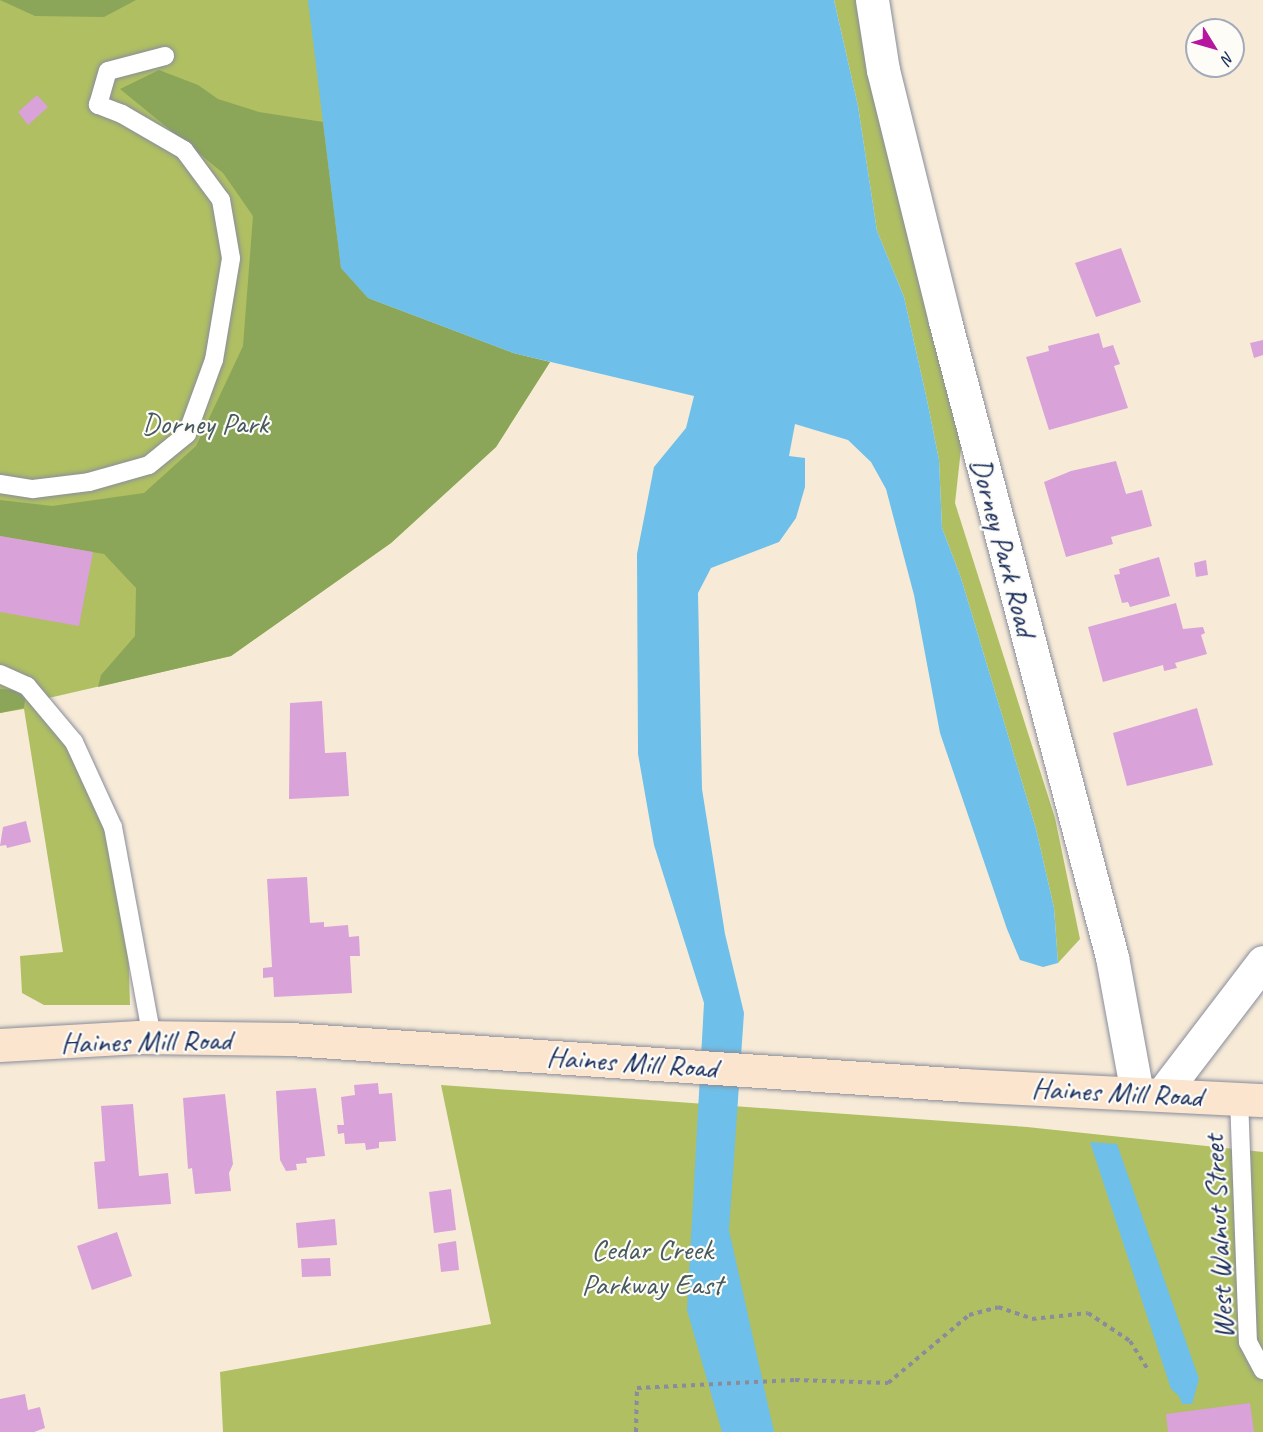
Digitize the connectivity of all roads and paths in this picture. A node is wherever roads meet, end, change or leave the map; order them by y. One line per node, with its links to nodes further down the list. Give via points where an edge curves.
1 (872, 0): 8 (street, Dorney Park Road, via 884,70 945,321)
2 (165, 56): 3 (lane, via 108,71 98,105 122,114 184,150 221,200 231,258 214,360 187,434 149,465 89,482 33,489)
3 (0, 484)
4 (0, 674): 6 (lane, via 27,686 74,742 113,827)
5 (1263, 962): 8 (street)
6 (152, 1038): 7 (street, Haines Mill Road); 8 (street, Haines Mill Road, via 290,1039)
7 (0, 1045)
8 (1150, 1094): 9 (street, Haines Mill Road)
9 (1251, 1099): 10 (lane, West Walnut Street, via 1248,1342)
10 (1263, 1370)
11 (1149, 1371): 12 (path, via 1130,1341 1088,1313 1032,1319 998,1308 969,1315 888,1383 795,1380 637,1388)
12 (636, 1432)

